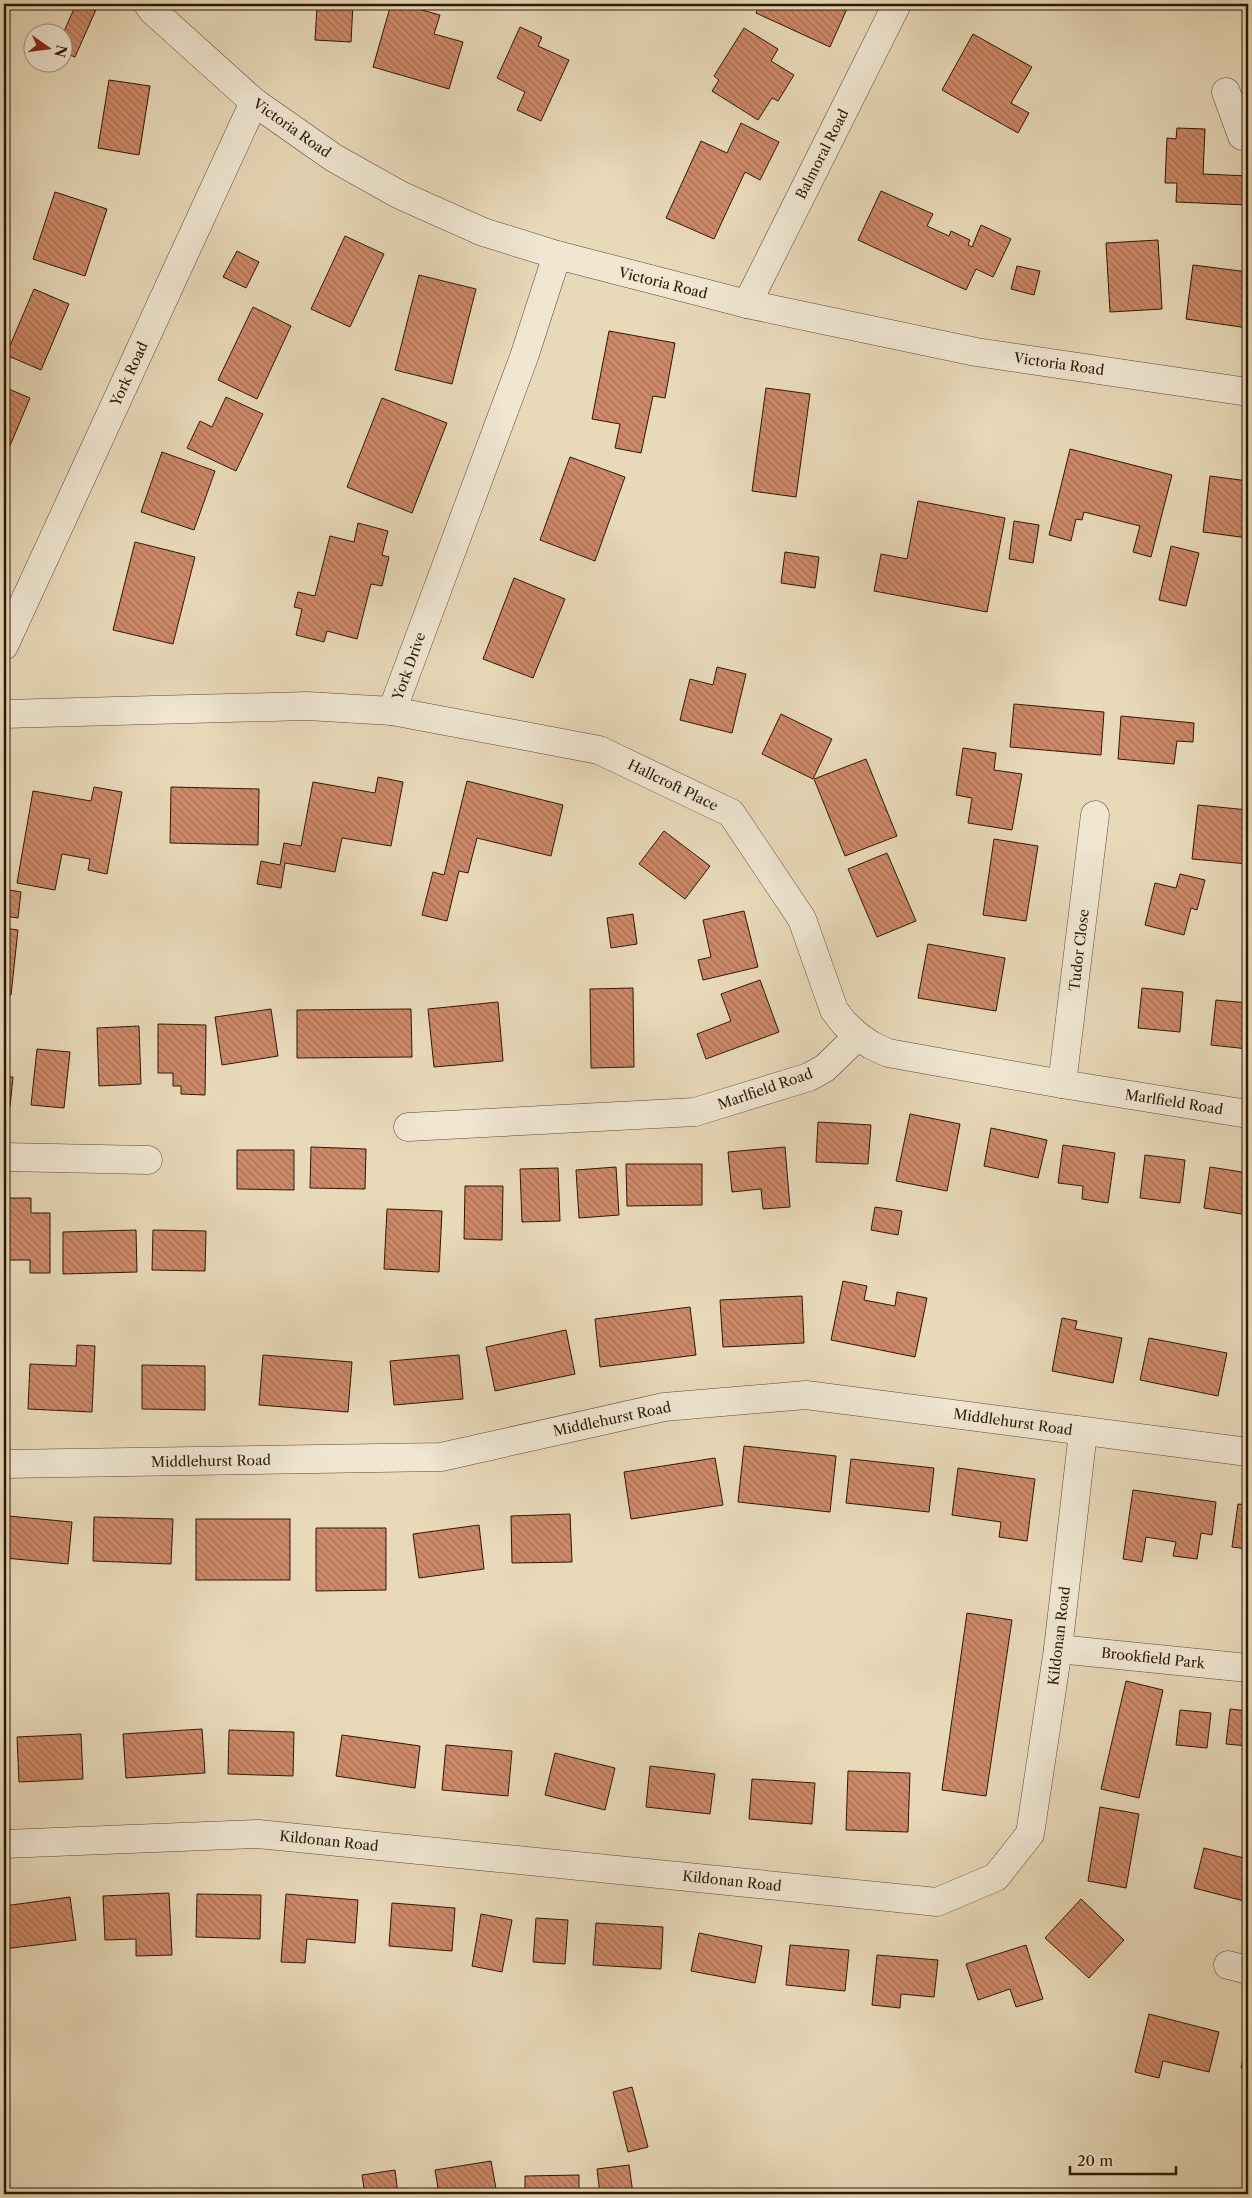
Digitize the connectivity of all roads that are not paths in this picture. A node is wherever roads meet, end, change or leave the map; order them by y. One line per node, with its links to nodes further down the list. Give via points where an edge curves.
1 (148, 4): 4 (street, Victoria Road)
2 (898, 4): 7 (street, Balmoral Road)
3 (1226, 92): 5 (street, via 1242,136)
4 (254, 102): 6 (street, Victoria Road, via 334,158 400,195 483,232); 9 (street, York Road)
5 (1248, 135)
6 (557, 256): 7 (street, Victoria Road); 10 (street, York Drive, via 520,366)
7 (747, 304): 8 (street, Victoria Road, via 976,352)
8 (1248, 392)
9 (4, 646)
10 (392, 711): 11 (street, York Drive, via 307,706); 13 (street, Hallcroft Place, via 599,750 731,813 802,919 834,1010)
11 (4, 714)
12 (1096, 815): 14 (street, Tudor Close)
13 (858, 1036): 14 (street, Marlfield Road, via 888,1053); 16 (street, Marlfield Road, via 825,1068 809,1077 695,1112)
14 (1062, 1084): 15 (street, Marlfield Road)
15 (1248, 1114)
16 (408, 1127)
17 (4, 1157): 18 (street)
18 (148, 1160)
19 (1083, 1432): 20 (street, Middlehurst Road); 21 (street, Middlehurst Road, via 806,1394 664,1407 441,1457); 22 (street, Kildonan Road)
20 (1248, 1452)
21 (4, 1464)
22 (1058, 1649): 23 (street, Brookfield Park); 24 (street, Kildonan Road, via 1030,1834 996,1877 937,1902 258,1834)
23 (1248, 1668)
24 (4, 1844)

